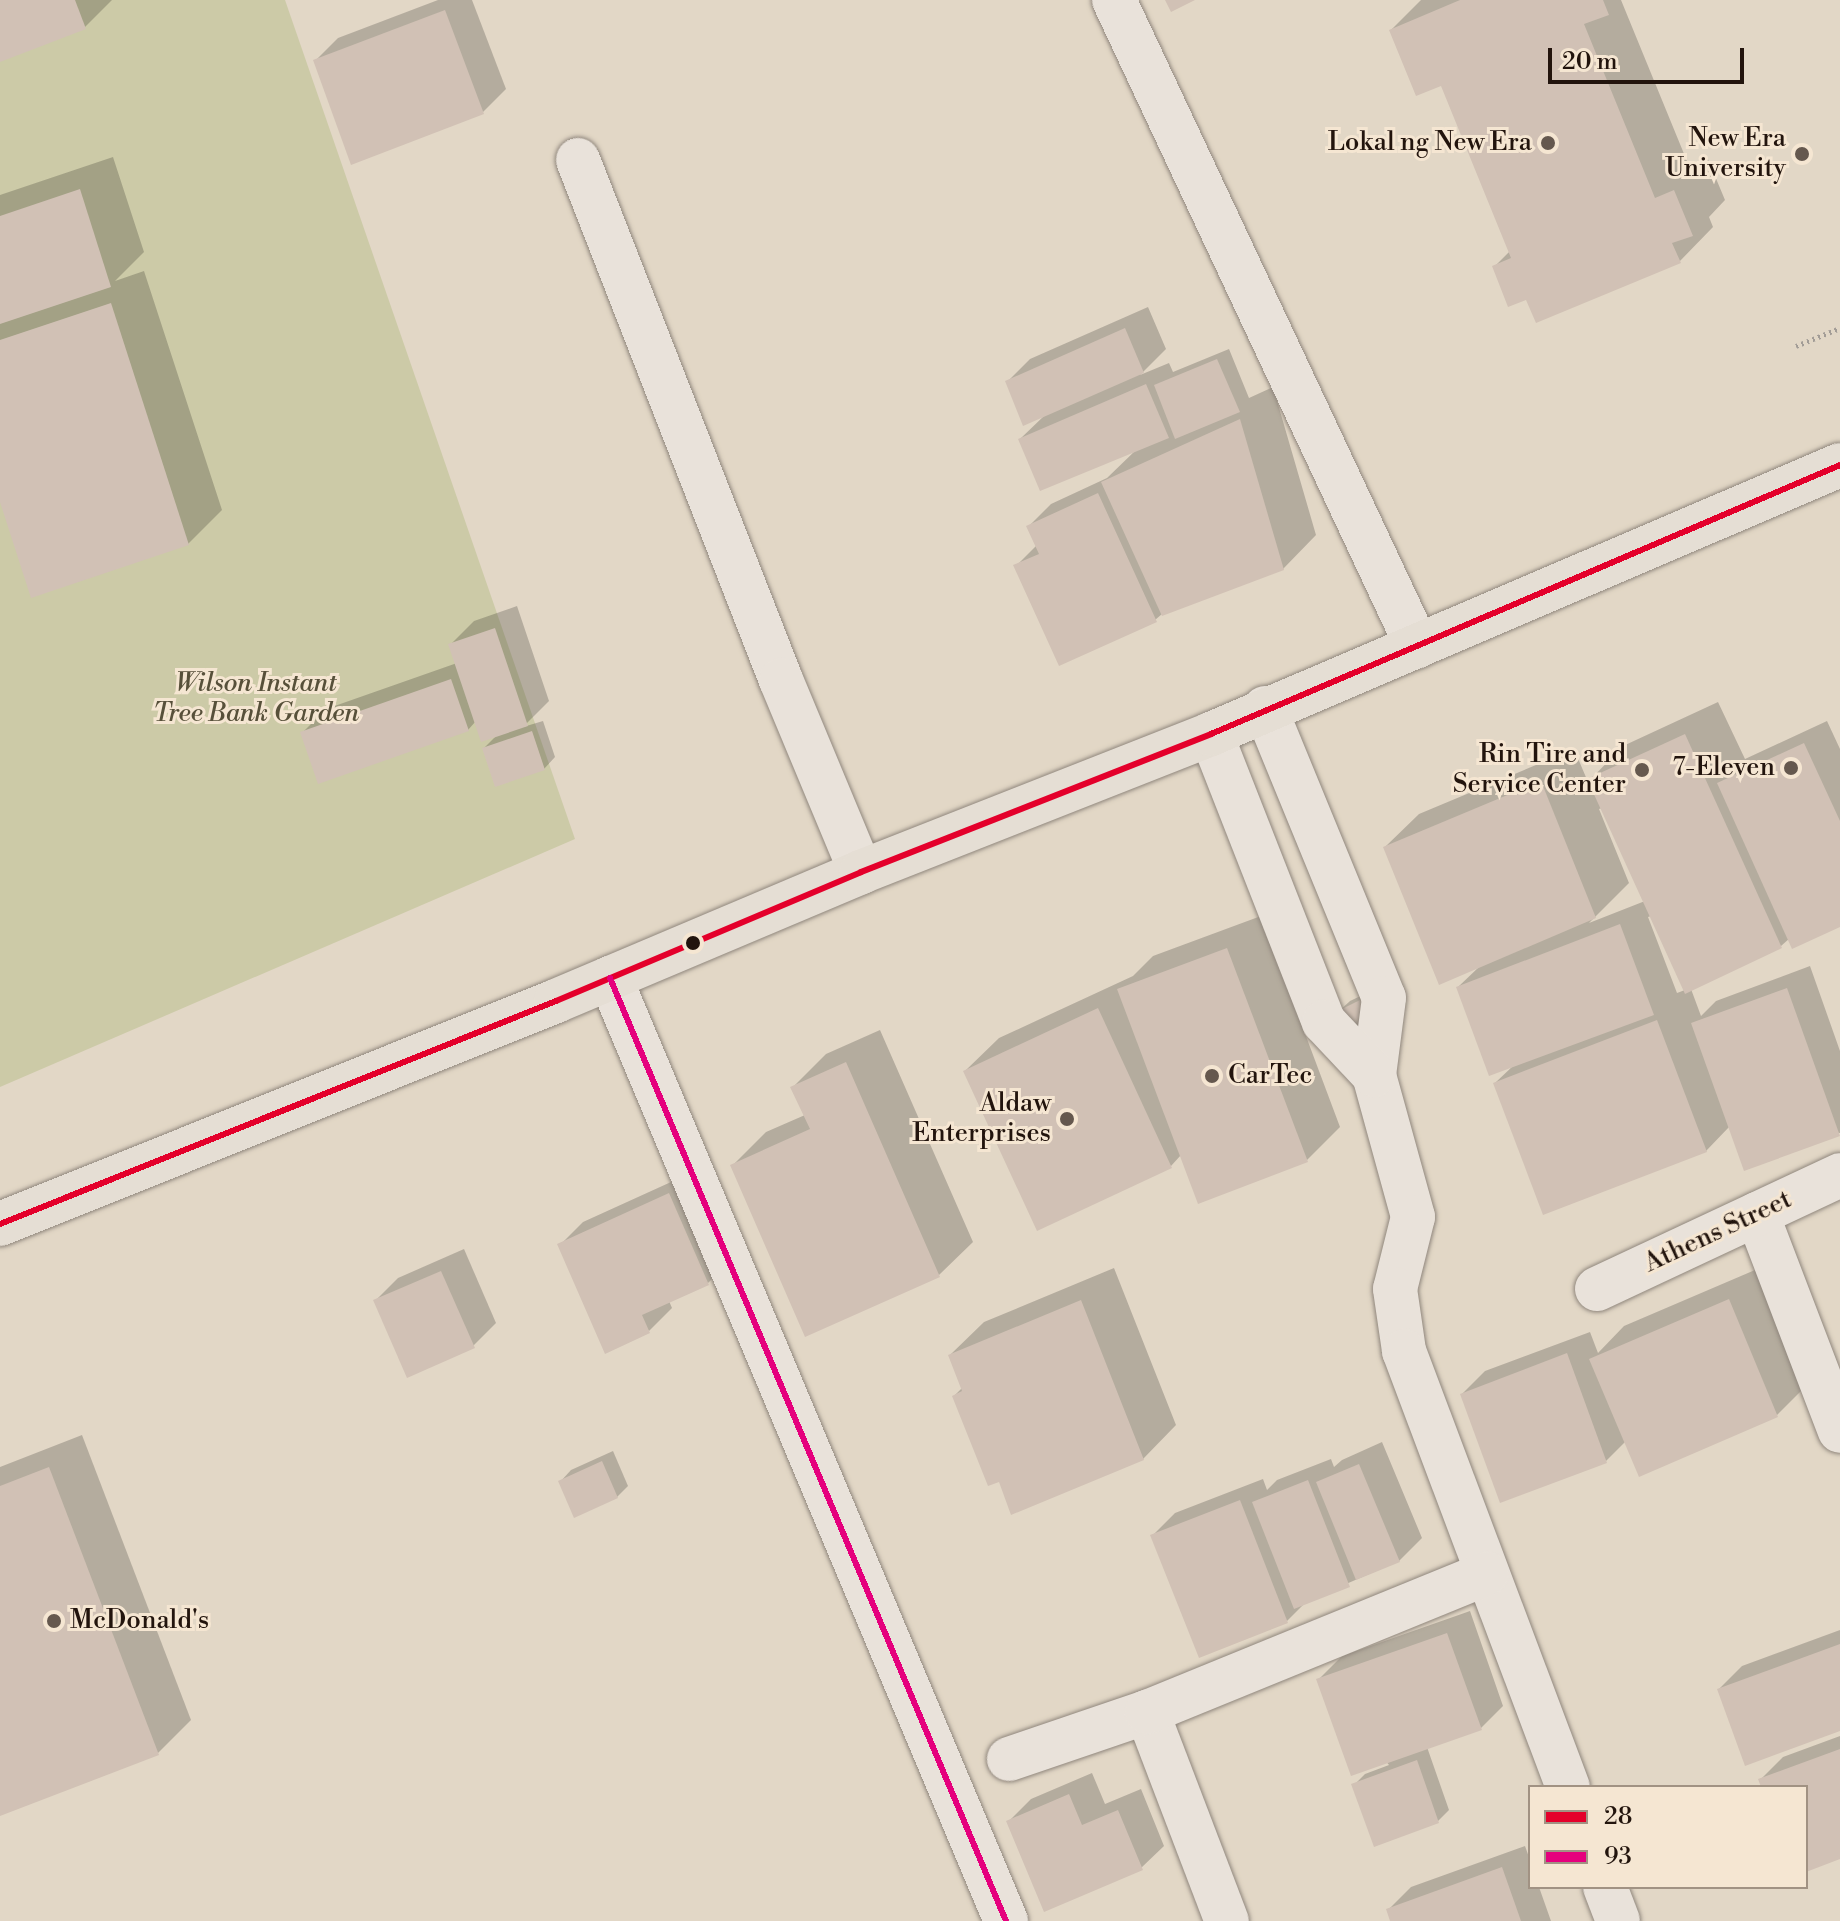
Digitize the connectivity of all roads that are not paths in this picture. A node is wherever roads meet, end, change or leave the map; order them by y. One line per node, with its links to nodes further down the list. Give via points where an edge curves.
1 (1114, 0): 4 (street)
2 (578, 160): 7 (street)
3 (1840, 465): 4 (highway)
4 (1417, 646): 5 (highway)
5 (1265, 708): 6 (highway); 8 (street)
6 (1211, 734): 7 (highway); 10 (street)
7 (861, 872): 9 (highway)
8 (1371, 967): 10 (street); 11 (street, via 1384,998)
9 (610, 978): 14 (highway); 22 (street)
10 (1312, 992): 11 (street, via 1324,1022)
11 (1374, 1075): 17 (street, via 1413,1217 1395,1289 1404,1351)
12 (1840, 1175): 13 (street, Athens Street)
13 (1757, 1214): 15 (street, Athens Street); 16 (street)
14 (0, 1224)
15 (1597, 1289)
16 (1840, 1431)
17 (1487, 1573): 18 (street); 20 (street)
18 (1147, 1712): 19 (street); 23 (street)
19 (1009, 1759)
20 (1567, 1785)
21 (1606, 1889): 24 (street)
22 (1006, 1921)
23 (1227, 1921)
24 (1618, 1921)

